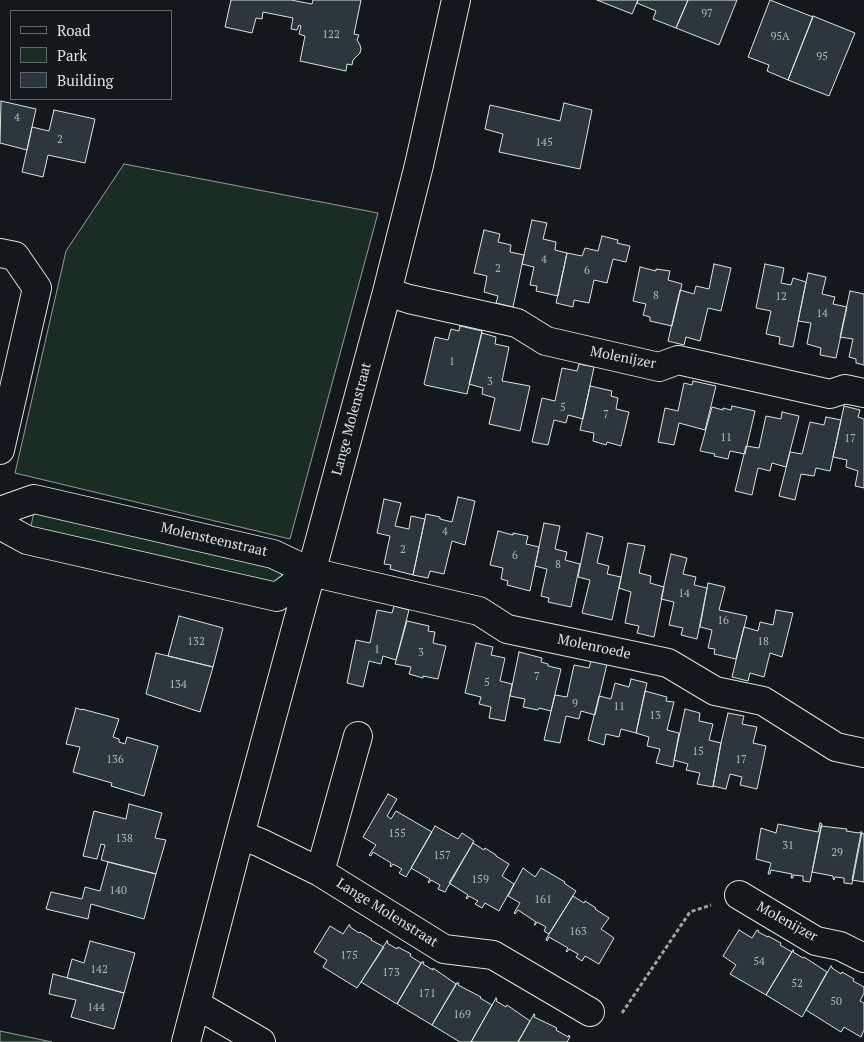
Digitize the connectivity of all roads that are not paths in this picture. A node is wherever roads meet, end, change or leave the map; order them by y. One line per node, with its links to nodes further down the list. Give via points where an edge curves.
1 (456, 0): 3 (street, Lange Molenstraat)
2 (0, 253): 5 (street, via 15,256 37,288)
3 (387, 292): 4 (street, Molenijzer, via 409,300 516,323 546,341 659,367 678,360 830,394 845,389); 8 (street, Lange Molenstraat)
4 (864, 393)
5 (0, 450)
6 (0, 511): 8 (street, Molensteenstraat, via 34,499 273,554)
7 (0, 525): 8 (street, via 27,540 277,597)
8 (310, 572): 10 (street, Molenroede, via 479,611 507,629 668,663 715,691 763,701 836,747); 11 (street, Lange Molenstraat)
9 (358, 736): 12 (street)
10 (864, 754)
11 (240, 835): 12 (street, Lange Molenstraat); 15 (street, Lange Molenstraat)
12 (320, 872): 16 (street, Lange Molenstraat, via 444,949 493,955)
13 (739, 894): 14 (street, Molenijzer, via 816,940 840,946)
14 (864, 958)
15 (196, 1005): 17 (street, Lange Molenstraat); 18 (street)
16 (590, 1012)
17 (186, 1042)
18 (261, 1042)

